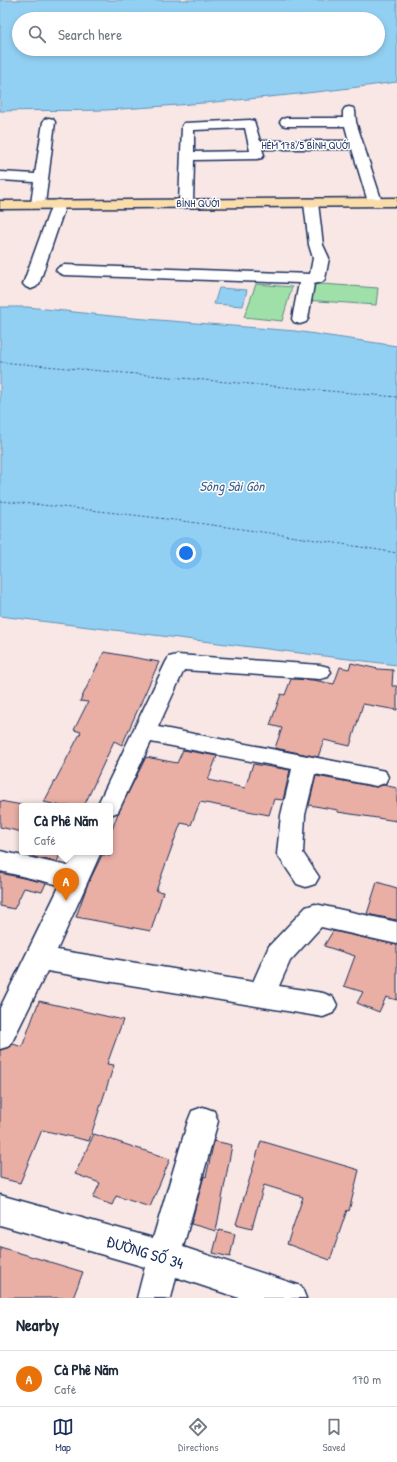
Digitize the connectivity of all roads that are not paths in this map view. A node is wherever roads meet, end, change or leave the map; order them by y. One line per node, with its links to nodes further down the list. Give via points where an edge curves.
1 (49, 122): 7 (street)
2 (286, 122): 4 (street, via 349,116)
3 (255, 145): 4 (street, HẺM 178/5 BÌNH QUỚI); 5 (street, via 257,155); 5 (street, via 250,124 188,126)
4 (357, 145): 8 (street)
5 (188, 156): 10 (street)
6 (0, 176): 7 (street)
7 (42, 178): 12 (street)
8 (375, 202): 9 (main road, BÌNH QUỚI); 11 (main road, BÌNH QUỚI)
9 (397, 202)
10 (186, 203): 11 (main road, BÌNH QUỚI); 13 (main road, BÌNH QUỚI)
11 (311, 203): 16 (street, via 316,245 321,258 317,279)
12 (38, 204): 13 (main road, BÌNH QUỚI); 14 (main road, BÌNH QUỚI)
13 (59, 204): 17 (street)
14 (0, 205)
15 (64, 270): 16 (street)
16 (307, 279): 18 (street)
17 (32, 284)
18 (300, 319)
19 (320, 672): 20 (street, via 177,662)
20 (144, 732): 21 (street); 23 (street)
21 (305, 764): 22 (street); 26 (street, via 293,815 290,854)
22 (376, 777)
23 (110, 803)
24 (87, 855): 27 (street)
25 (0, 861): 27 (street)
26 (306, 877)
27 (76, 878): 29 (street)
28 (397, 933): 30 (street, via 315,915 279,954)
29 (39, 958): 30 (street); 32 (street)
30 (260, 995): 31 (street)
31 (323, 1005)
32 (0, 1037)
33 (203, 1122): 35 (street)
34 (0, 1210): 35 (street, ĐƯỜNG SỐ 34)
35 (164, 1257): 36 (street); 37 (street, ĐƯỜNG SỐ 34)
36 (154, 1298)
37 (289, 1298)

